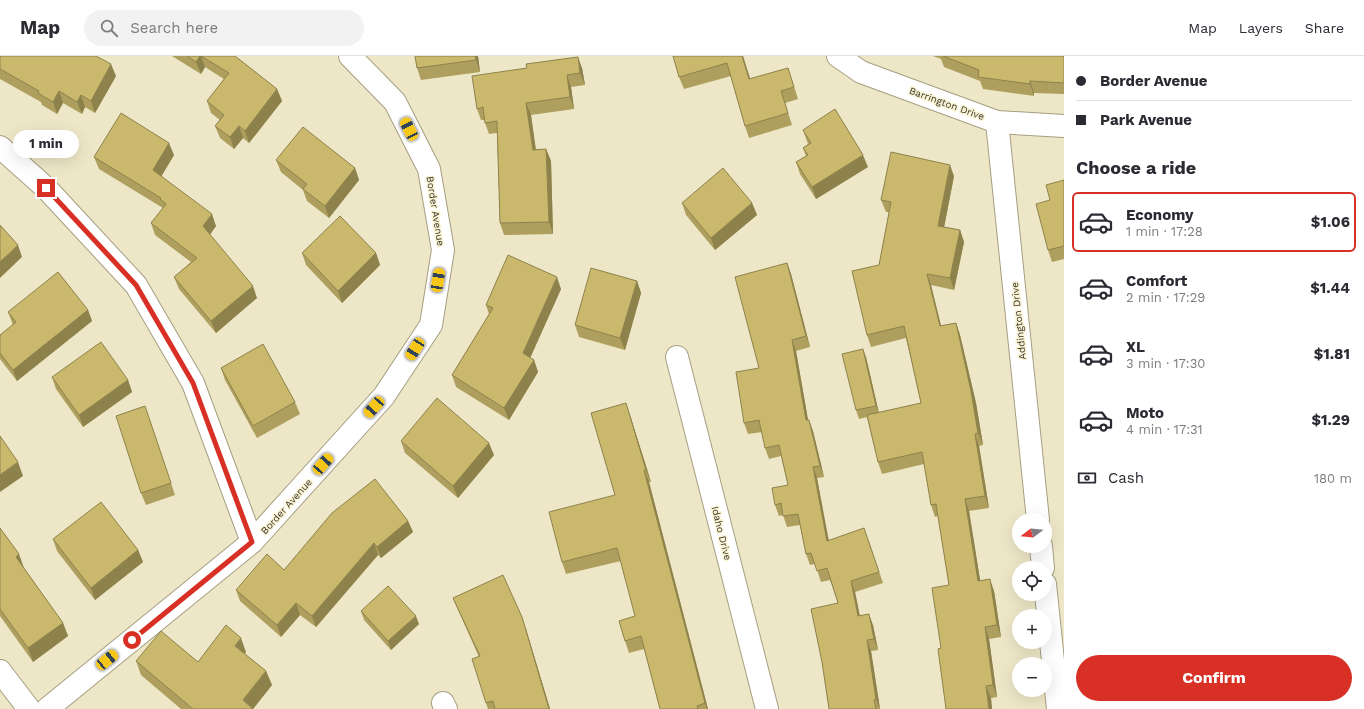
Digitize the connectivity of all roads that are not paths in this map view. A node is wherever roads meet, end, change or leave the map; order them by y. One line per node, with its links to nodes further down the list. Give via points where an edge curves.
1 (350, 56): 8 (street, Border Avenue, via 395,102 429,168 443,250 431,325 384,396)
2 (838, 56): 3 (street, Barrington Drive, via 861,72)
3 (997, 122): 4 (street, Barrington Drive); 7 (street, Addington Drive)
4 (1064, 126)
5 (0, 146): 8 (street, via 46,188 136,285 193,383)
6 (677, 357): 13 (street, Idaho Drive)
7 (1037, 513)
8 (252, 542): 12 (street, Border Avenue)
9 (1047, 601): 14 (street)
10 (0, 671): 11 (street)
11 (29, 709)
12 (47, 709)
13 (767, 709)
14 (1058, 709)

